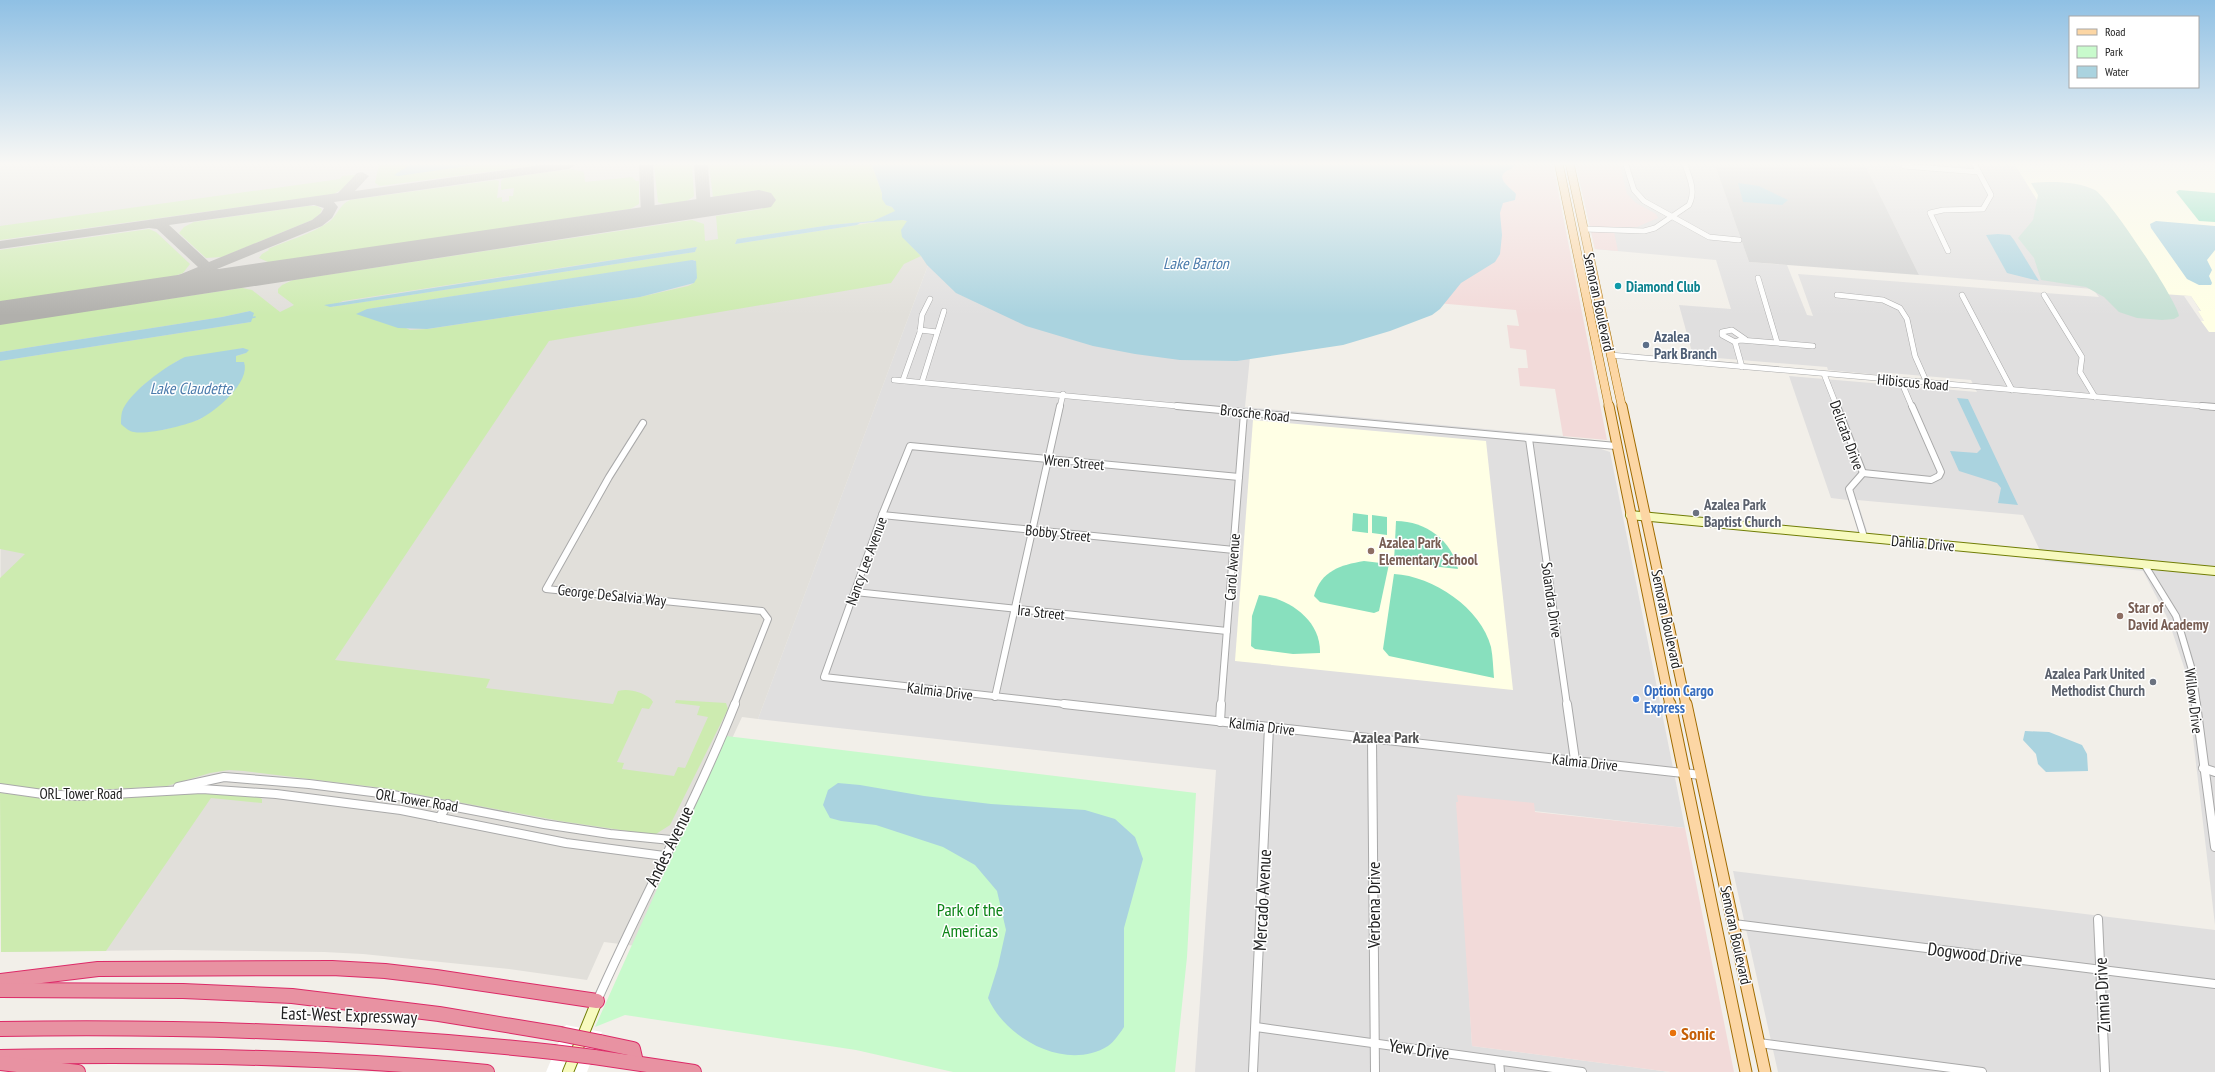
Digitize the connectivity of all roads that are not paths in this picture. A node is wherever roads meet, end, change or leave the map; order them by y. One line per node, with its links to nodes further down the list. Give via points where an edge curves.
1 (1569, 215): 7 (main road, Semoran Boulevard)
2 (1581, 215): 9 (main road, Semoran Boulevard)
3 (1668, 215): 6 (street)
4 (1674, 215): 6 (street)
5 (1930, 215): 12 (street)
6 (1671, 217): 9 (street, via 1644,232); 11 (street, via 1709,237)
7 (1570, 218): 8 (main road, Semoran Boulevard); 9 (main road, via 1574,224)
8 (1572, 228): 10 (main road, via 1581,232); 21 (main road, Semoran Boulevard)
9 (1584, 229): 10 (main road, Semoran Boulevard)
10 (1586, 239): 26 (main road, Semoran Boulevard)
11 (1739, 240)
12 (1948, 251)
13 (1758, 278): 24 (street, via 1760,292 1774,324)
14 (1962, 295): 36 (street)
15 (2044, 295): 38 (street, via 2082,357 2080,372)
16 (1837, 296): 35 (street, via 1886,300 1901,308 1909,326 1913,351)
17 (930, 299): 19 (street, via 922,315)
18 (944, 311): 20 (street)
19 (920, 330): 20 (street); 32 (street)
20 (937, 332): 34 (street)
21 (1594, 336): 26 (main road, via 1600,347); 27 (main road, Semoran Boulevard)
22 (1744, 340): 23 (street); 23 (street, via 1735,331 1722,332 1728,339); 24 (street)
23 (1736, 342): 28 (street)
24 (1777, 342): 25 (street)
25 (1813, 346)
26 (1610, 355): 28 (street, Hibiscus Road); 30 (main road, Semoran Boulevard)
27 (1598, 357): 30 (main road, via 1609,365); 44 (main road, Semoran Boulevard)
28 (1742, 367): 29 (street, Hibiscus Road)
29 (1824, 374): 33 (street, Hibiscus Road); 46 (street, Delicata Drive)
30 (1615, 376): 50 (main road, Semoran Boulevard)
31 (894, 380): 32 (street, Brosche Road)
32 (903, 380): 34 (street, Brosche Road)
33 (1901, 381): 35 (street, Hibiscus Road); 46 (street, via 1941,472 1932,480)
34 (922, 382): 37 (street, Brosche Road)
35 (1927, 383): 36 (street, Hibiscus Road)
36 (2012, 390): 38 (street, Hibiscus Road)
37 (1063, 394): 40 (street, Brosche Road); 45 (street)
38 (2095, 397): 39 (street, Hibiscus Road)
39 (2215, 407)
40 (1244, 413): 42 (street, Brosche Road); 47 (street, Carol Avenue)
41 (643, 423): 58 (street, George DeSalvia Way, via 609,476 546,589 756,610 762,611)
42 (1529, 439): 44 (street, Brosche Road); 65 (street, Solandra Drive)
43 (910, 446): 45 (street, Wren Street); 48 (street, Nancy Lee Avenue)
44 (1616, 446): 49 (main road, Semoran Boulevard)
45 (1049, 459): 47 (street, Wren Street); 51 (street)
46 (1863, 473): 52 (street, Delicata Drive, via 1849,489)
47 (1239, 478): 53 (street, Carol Avenue)
48 (882, 515): 51 (street, Bobby Street); 56 (street, Nancy Lee Avenue)
49 (1630, 515): 50 (street, Dahlia Drive); 68 (main road, Semoran Boulevard)
50 (1645, 516): 52 (street, Dahlia Drive); 69 (main road, Semoran Boulevard)
51 (1033, 530): 53 (street, Bobby Street); 57 (street)
52 (1864, 537): 54 (street, Dahlia Drive)
53 (1234, 550): 59 (street, Carol Avenue)
54 (2144, 564): 55 (street, Dahlia Drive); 66 (street, Willow Drive, via 2176,616 2186,645 2192,670)
55 (2215, 571)
56 (855, 592): 57 (street, Ira Street); 60 (street, Nancy Lee Avenue)
57 (1016, 609): 59 (street, Ira Street); 61 (street)
58 (768, 619): 76 (street, Andes Avenue, via 719,744)
59 (1227, 631): 62 (street, Carol Avenue)
60 (824, 677): 61 (street, Kalmia Drive)
61 (995, 697): 62 (street, Kalmia Drive)
62 (1220, 722): 63 (street, Kalmia Drive)
63 (1270, 727): 64 (street, Kalmia Drive); 86 (street, Mercado Avenue)
64 (1372, 739): 65 (street, Kalmia Drive); 88 (street, Verbena Drive)
65 (1575, 760): 68 (street, Kalmia Drive)
66 (2204, 768): 67 (street); 77 (street, Willow Drive)
67 (2215, 772)
68 (1684, 773): 69 (street, Kalmia Drive); 102 (main road, Semoran Boulevard)
69 (1701, 775): 80 (main road, Semoran Boulevard)
70 (284, 782): 72 (street, ORL Tower Road, via 224,777); 73 (street); 74 (street, ORL Tower Road)
71 (0, 788): 72 (street, ORL Tower Road, via 78,796)
72 (162, 791): 73 (street, ORL Tower Road, via 214,789)
73 (276, 794): 75 (street, ORL Tower Road)
74 (448, 804): 75 (street); 76 (street, ORL Tower Road, via 544,824)
75 (439, 818): 78 (street, ORL Tower Road, via 566,842)
76 (671, 840): 78 (street, Andes Avenue)
77 (2215, 847)
78 (664, 856): 85 (street, Andes Avenue, via 616,955)
79 (2098, 919): 81 (street, Zinnia Drive)
80 (1734, 924): 81 (street, Dogwood Drive); 89 (main road, Semoran Boulevard)
81 (2100, 970): 83 (street, Dogwood Drive); 105 (street, Zinnia Drive)
82 (0, 981): 85 (highway, via 98,969 332,968 436,977)
83 (2215, 984)
84 (0, 990): 92 (highway, bridge, via 183,991 292,996 439,1014 633,1048)
85 (597, 1002): 96 (street, Andes Avenue)
86 (1256, 1027): 88 (street, Yew Drive); 98 (street, Mercado Avenue)
87 (0, 1029): 92 (highway, East-West Expressway, bridge, via 134,1028 345,1033 425,1038)
88 (1374, 1043): 91 (street, Yew Drive); 99 (street, Verbena Drive)
89 (1759, 1043): 103 (main road, Semoran Boulevard); 104 (street)
90 (0, 1057): 95 (highway, via 205,1057 368,1063)
91 (1499, 1061): 100 (street); 101 (street, Yew Drive)
92 (636, 1062): 97 (highway, East-West Expressway)
93 (0, 1063): 94 (highway)
94 (78, 1072)
95 (487, 1072)
96 (568, 1072)
97 (694, 1072)
98 (1253, 1072)
99 (1375, 1072)
100 (1500, 1072)
101 (1582, 1072)
102 (1746, 1072)
103 (1765, 1072)
104 (1982, 1072)
105 (2105, 1072)

